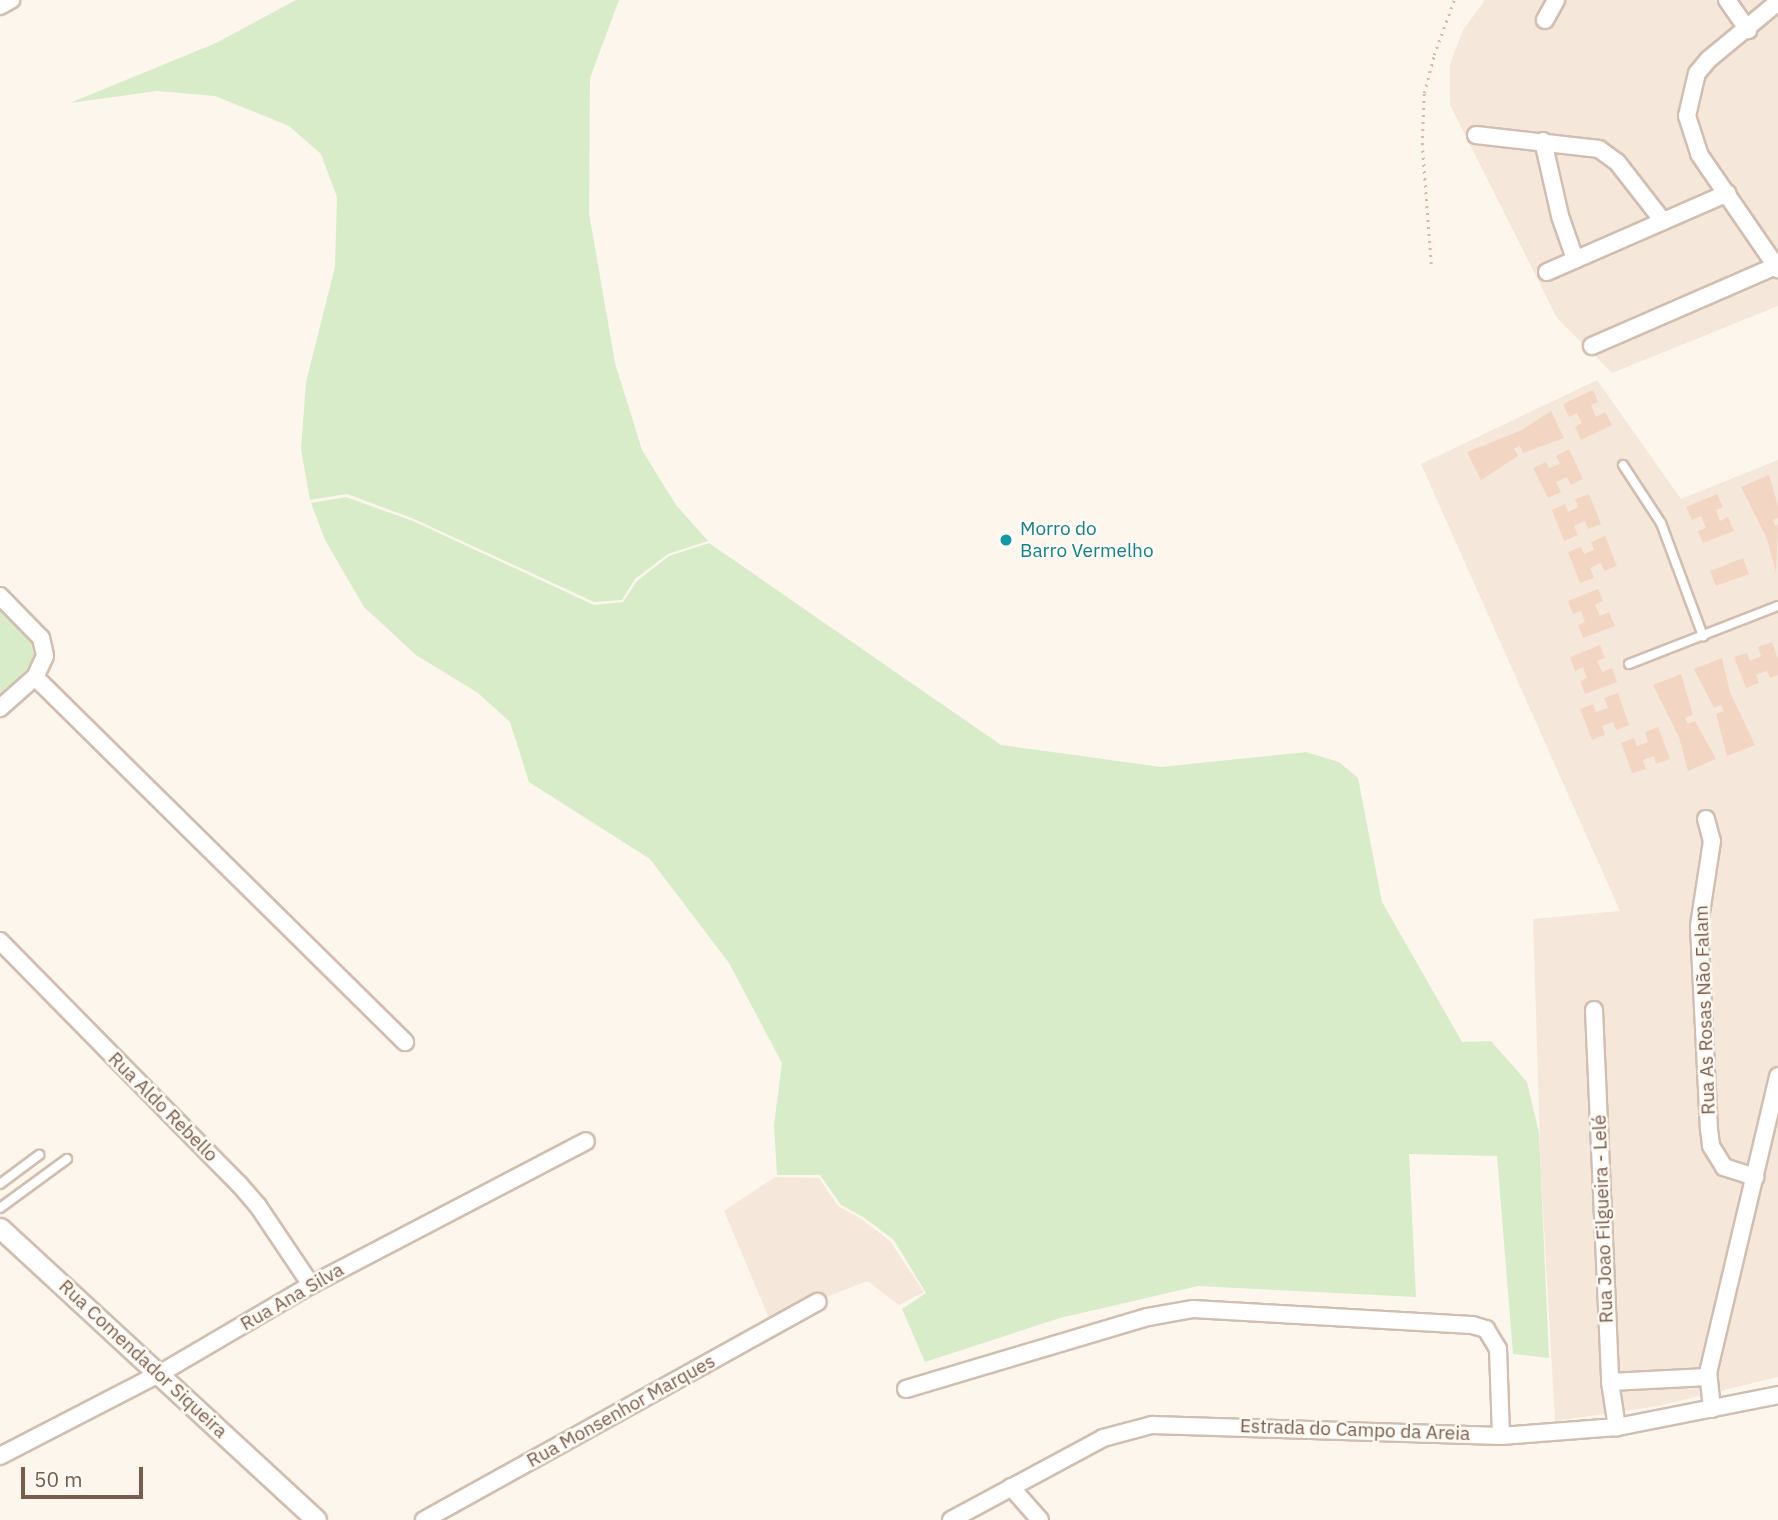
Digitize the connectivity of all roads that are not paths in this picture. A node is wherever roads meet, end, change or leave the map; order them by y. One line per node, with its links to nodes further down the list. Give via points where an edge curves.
1 (11, 0): 5 (street)
2 (1556, 0): 6 (street)
3 (1727, 0): 7 (street)
4 (1778, 2): 7 (street)
5 (0, 6)
6 (1545, 20)
7 (1748, 30): 10 (street, via 1697,73 1687,116 1699,154)
8 (1476, 135): 9 (street)
9 (1543, 141): 11 (street, via 1589,146 1609,154); 12 (street, via 1556,204)
10 (1728, 194): 11 (street); 13 (street)
11 (1663, 221): 12 (street)
12 (1575, 259): 14 (street)
13 (1777, 268): 15 (street)
14 (1547, 272)
15 (1592, 346)
16 (1623, 466): 19 (lane, via 1661,523)
17 (0, 596): 21 (street, via 41,638 45,656)
18 (1778, 606): 19 (lane)
19 (1703, 636): 20 (lane)
20 (1629, 664)
21 (35, 677): 22 (street); 26 (street)
22 (0, 708)
23 (1706, 819): 31 (street, Rua As Rosas Não Falam, via 1712,841 1699,926 1709,1129 1724,1167)
24 (0, 942): 35 (street, Rua Aldo Rebello, via 239,1184)
25 (1594, 1010): 39 (street, Rua Joao Filgueira - Lelé)
26 (405, 1042)
27 (1778, 1076): 31 (street)
28 (586, 1141): 35 (street, Rua Ana Silva)
29 (39, 1154): 32 (lane)
30 (67, 1159): 33 (lane)
31 (1755, 1177): 38 (street)
32 (0, 1184)
33 (0, 1208)
34 (0, 1228): 37 (street, Rua Comendador Siqueira)
35 (311, 1285): 37 (street, Rua Ana Silva)
36 (818, 1302): 48 (street, Rua Monsenhor Marques)
37 (159, 1374): 45 (street, Rua Ana Silva); 47 (street, Rua Comendador Siqueira)
38 (1708, 1377): 39 (street); 42 (street)
39 (1610, 1382): 43 (street, Rua Joao Filgueira - Lelé)
40 (906, 1389): 44 (street, via 1148,1317 1193,1309 1472,1325 1486,1328 1498,1349)
41 (1778, 1395): 42 (street, Estrada do Campo da Areia)
42 (1712, 1409): 43 (street, Estrada do Campo da Areia)
43 (1617, 1427): 44 (street, Estrada do Campo da Areia)
44 (1501, 1436): 46 (street, Estrada do Campo da Areia, via 1152,1425 1103,1438)
45 (0, 1457)
46 (1011, 1487): 49 (street, Estrada do Campo da Areia); 50 (street)
47 (316, 1520)
48 (424, 1520)
49 (951, 1520)
50 (1040, 1520)

